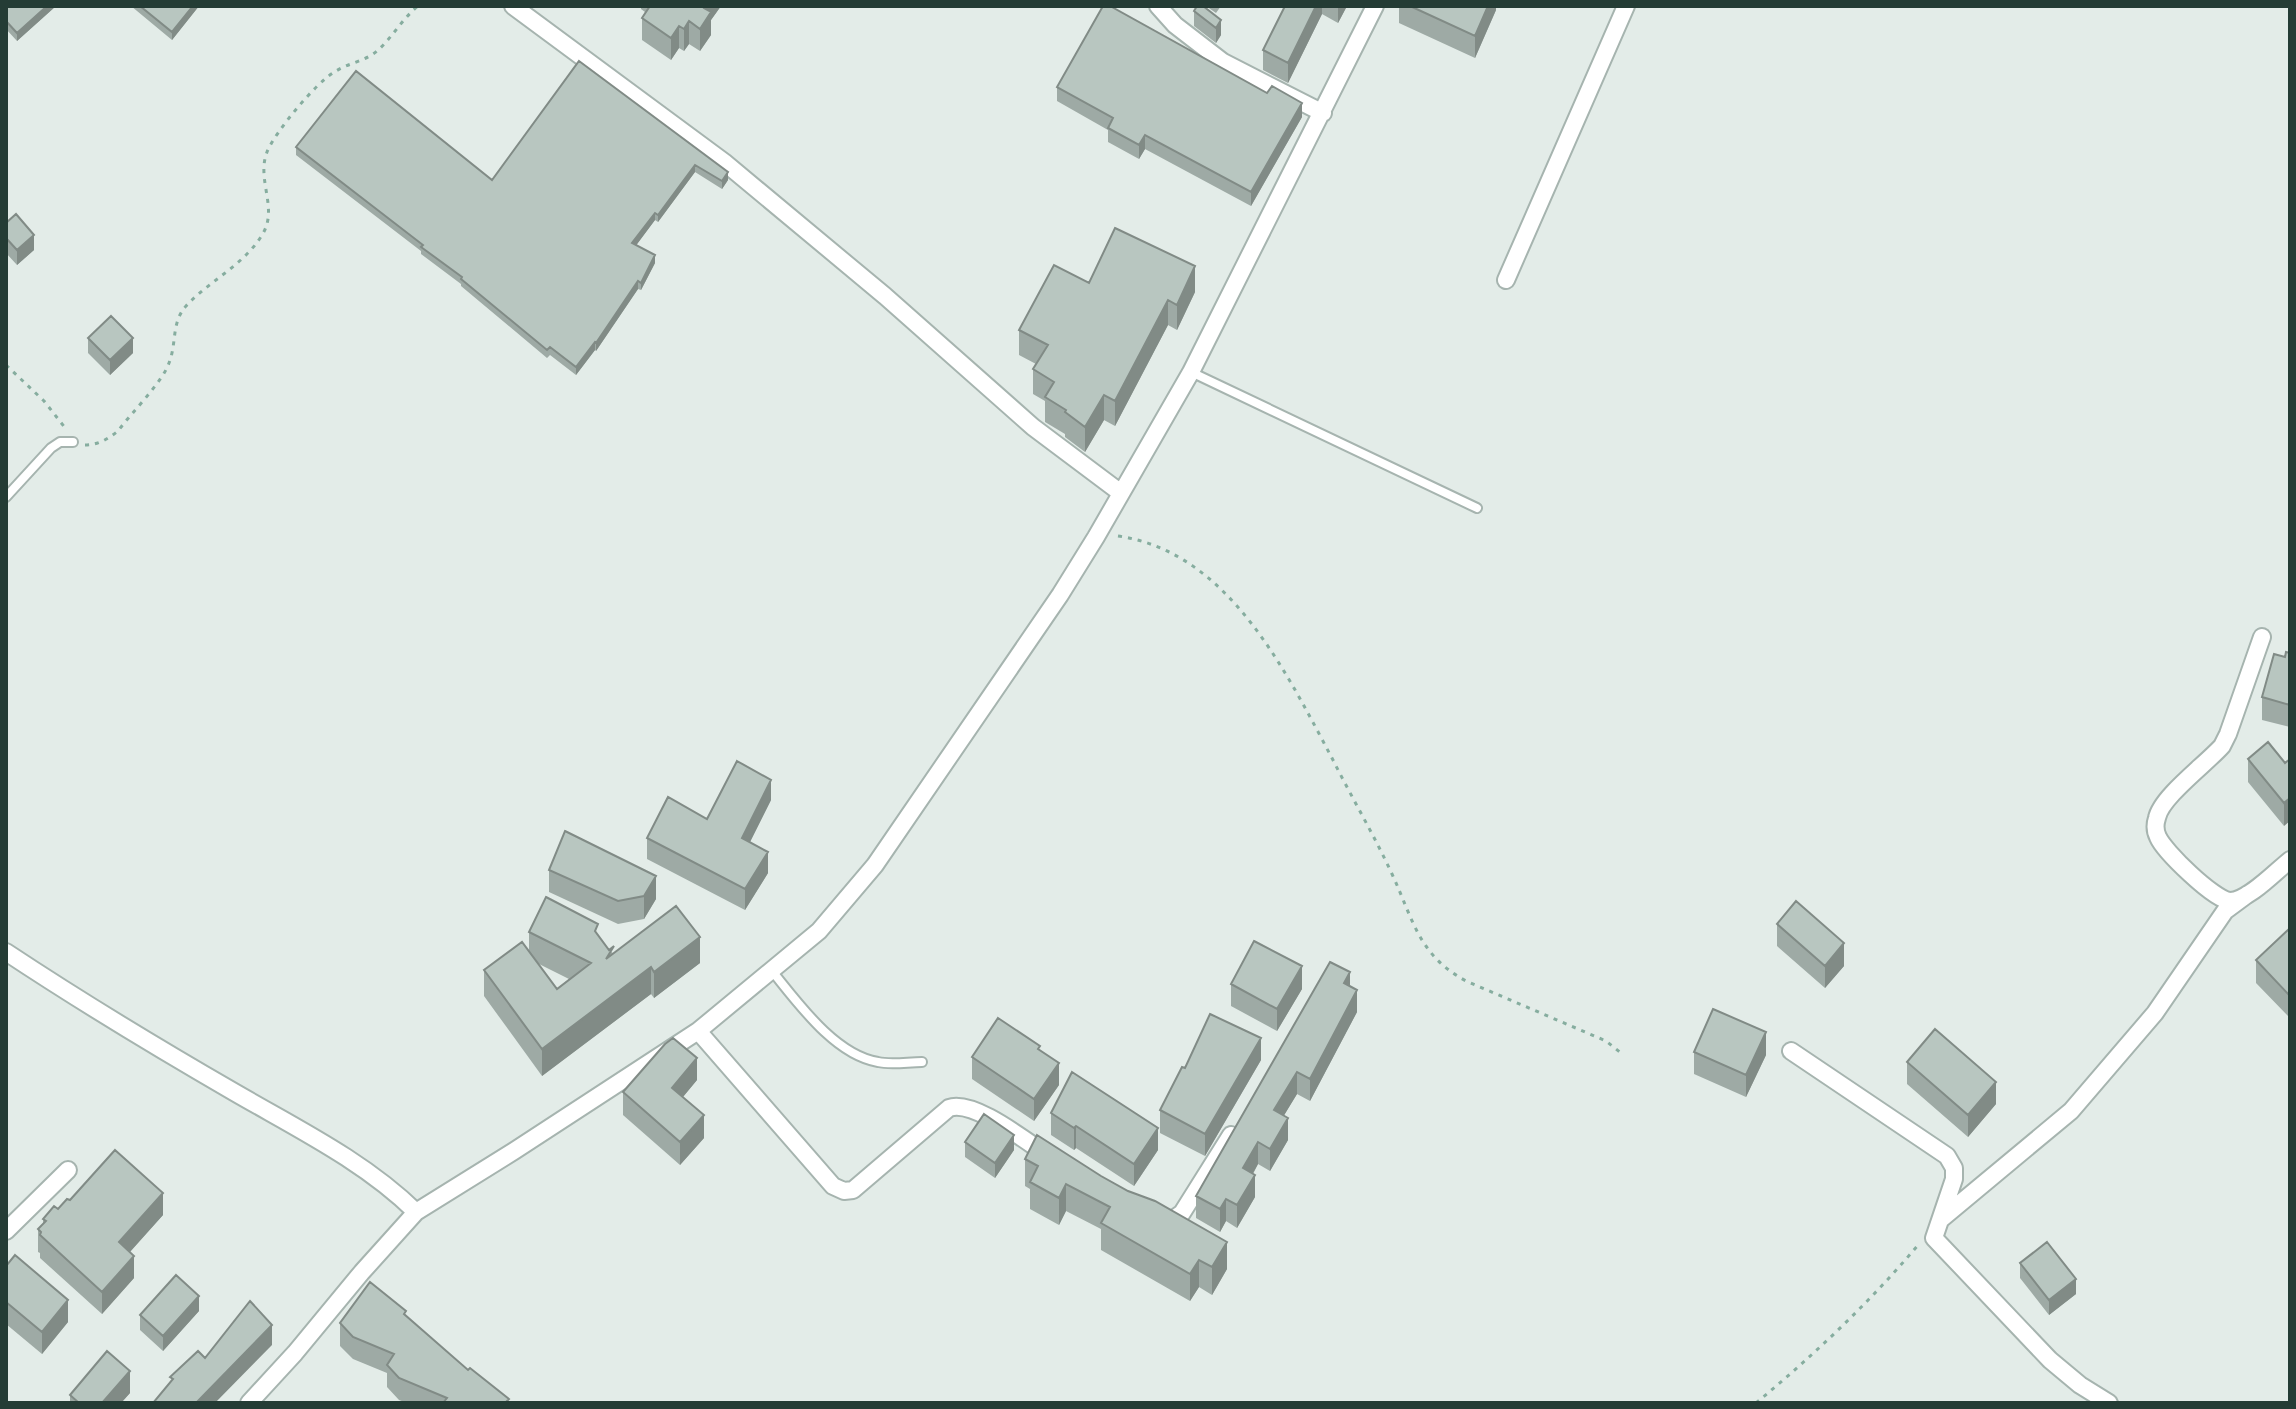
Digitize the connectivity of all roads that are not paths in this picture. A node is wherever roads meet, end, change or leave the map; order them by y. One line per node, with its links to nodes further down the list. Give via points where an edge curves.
1 (513, 6): 9 (street, via 724,162 1033,427)
2 (1158, 6): 5 (street, via 1223,62)
3 (1375, 6): 5 (street)
4 (1626, 6): 6 (street)
5 (1323, 113): 7 (street)
6 (1506, 280)
7 (1191, 372): 9 (street); 11 (lane)
8 (73, 442): 10 (lane, via 51,448)
9 (1121, 493): 16 (street, via 1060,595 875,865 819,931)
10 (6, 497)
11 (1477, 508)
12 (2262, 637): 14 (street, via 2222,746 2162,804 2156,821 2163,844 2213,895 2231,901)
13 (2290, 860): 14 (street)
14 (2248, 894): 25 (street, via 2225,911 2155,1013 2071,1111)
15 (6, 952): 23 (street, via 362,1168)
16 (772, 971): 17 (street); 19 (lane, via 845,1049 878,1062)
17 (698, 1031): 21 (street, via 833,1186 844,1191 853,1190 955,1106 986,1116); 23 (street)
18 (1791, 1051): 25 (street, via 1947,1156 1954,1179)
19 (922, 1062)
20 (1237, 1125): 24 (street, via 1182,1213 1167,1221)
21 (1066, 1168)
22 (68, 1170): 26 (street)
23 (416, 1212): 27 (street)
24 (1147, 1214)
25 (1939, 1221): 28 (street, via 1934,1238 1946,1251 2050,1360)
26 (6, 1231)
27 (249, 1403)
28 (2109, 1403)

